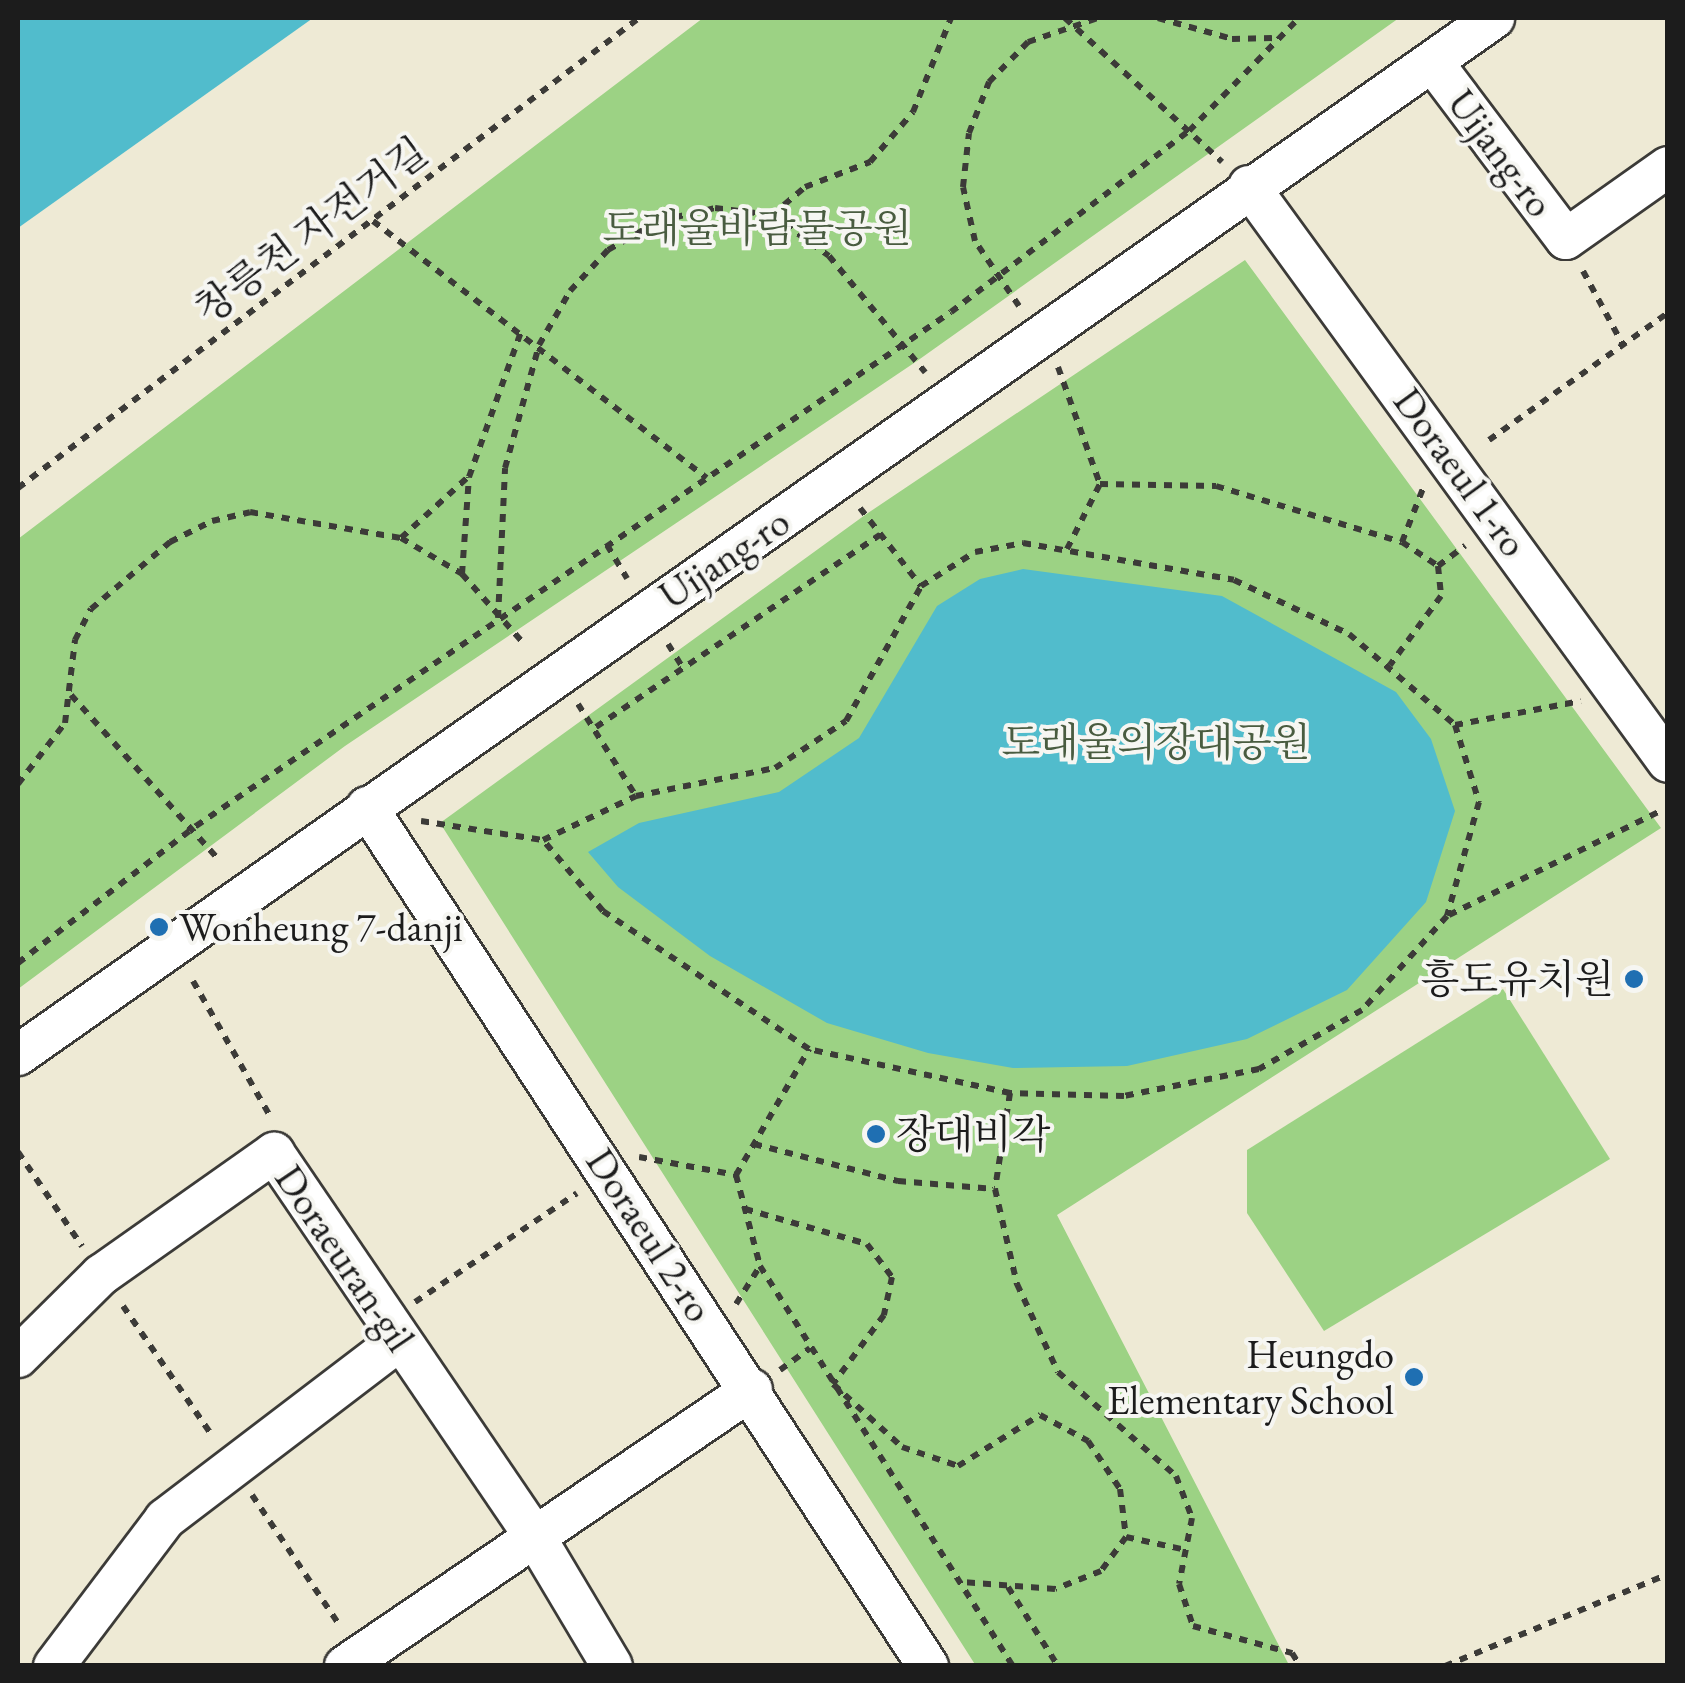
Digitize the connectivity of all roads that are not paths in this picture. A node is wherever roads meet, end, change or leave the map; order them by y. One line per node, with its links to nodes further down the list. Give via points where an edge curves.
1 (1494, 18): 2 (street, Uijang-ro)
2 (1434, 64): 3 (street, Uijang-ro, via 1566,239); 4 (street, Uijang-ro)
3 (1668, 167)
4 (1236, 174): 5 (street, Doraeul 1-ro); 6 (street, Uijang-ro)
5 (1668, 762)
6 (368, 807): 7 (street, Uijang-ro); 10 (street, Doraeul 2-ro)
7 (18, 1056)
8 (393, 1331): 9 (street, Doraeuran-gil, via 274,1153 101,1275); 11 (street, Doraeuran-gil); 12 (street, via 165,1519)
9 (18, 1356)
10 (766, 1380): 11 (street); 15 (street, Doraeul 2-ro)
11 (534, 1535): 13 (street); 14 (street, Doraeuran-gil)
12 (54, 1666)
13 (344, 1666)
14 (612, 1666)
15 (928, 1666)

